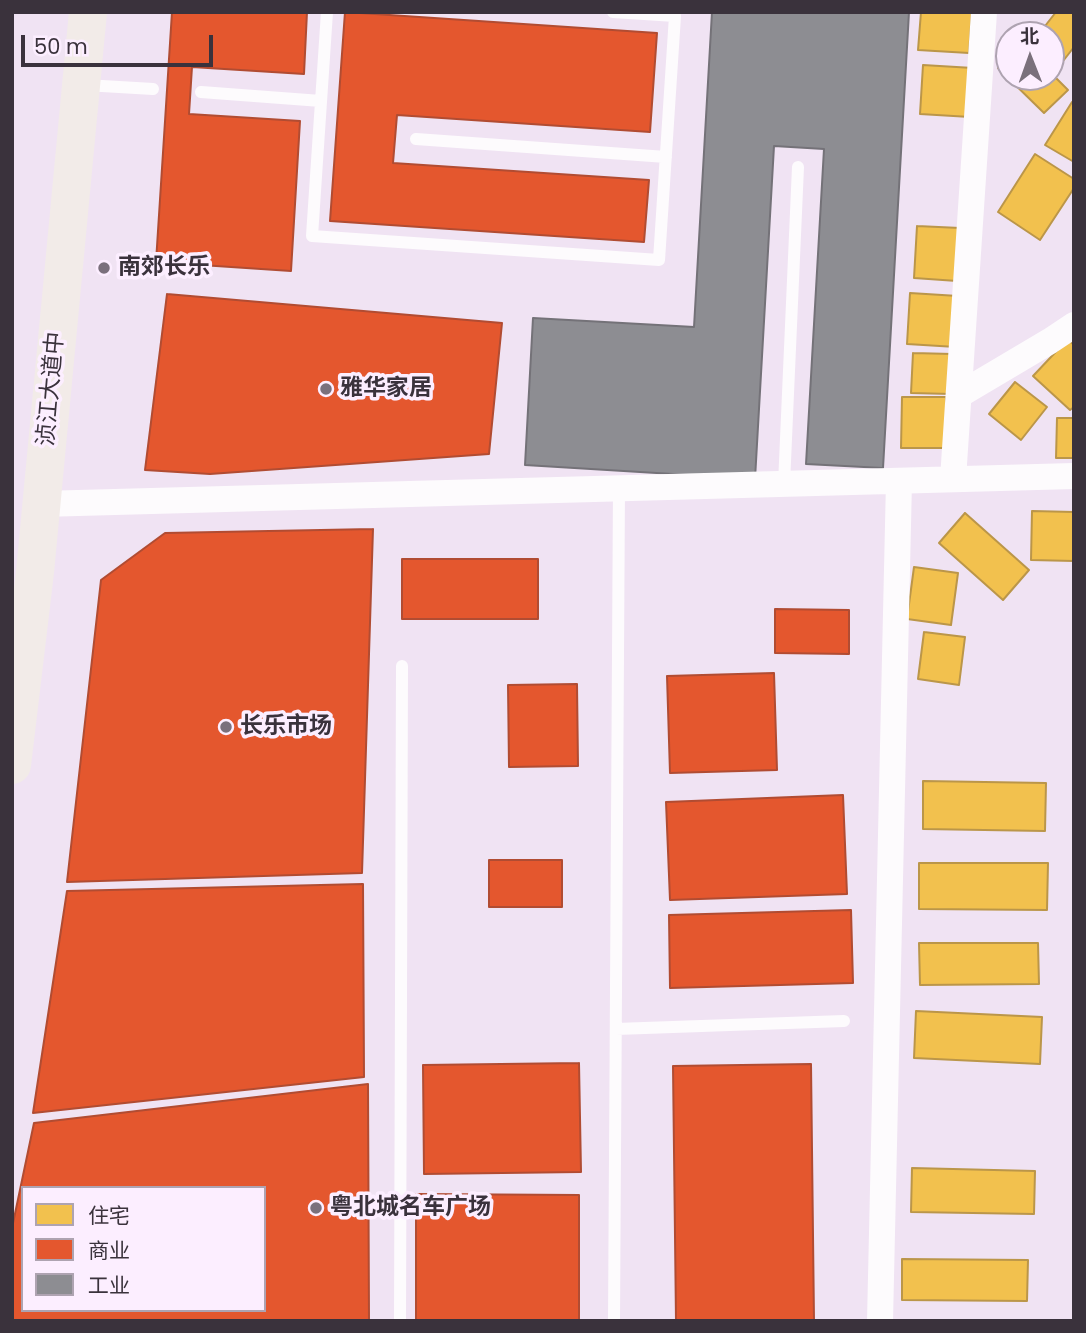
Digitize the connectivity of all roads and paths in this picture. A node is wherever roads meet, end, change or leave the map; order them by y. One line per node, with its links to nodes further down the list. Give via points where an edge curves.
1 (88, 12): 5 (main road, 浈江大道中)
2 (327, 12): 8 (lane)
3 (613, 12): 10 (lane, via 675,16)
4 (984, 12): 13 (street)
5 (81, 84): 6 (lane); 19 (main road, 浈江大道中)
6 (153, 89)
7 (201, 92): 8 (lane)
8 (321, 101): 10 (lane, via 312,236 659,260)
9 (416, 139): 10 (lane)
10 (666, 157)
11 (798, 167): 17 (lane)
12 (1074, 325): 13 (street)
13 (959, 395): 15 (street)
14 (1074, 476): 15 (street)
15 (953, 479): 16 (street)
16 (899, 481): 17 (street); 26 (street)
17 (784, 484): 18 (street)
18 (619, 488): 19 (street); 23 (lane)
19 (41, 504): 21 (main road, 浈江大道中)
20 (402, 666): 24 (lane)
21 (12, 765)
22 (844, 1021): 23 (lane)
23 (616, 1029): 25 (lane)
24 (400, 1321)
25 (614, 1321)
26 (880, 1321)

